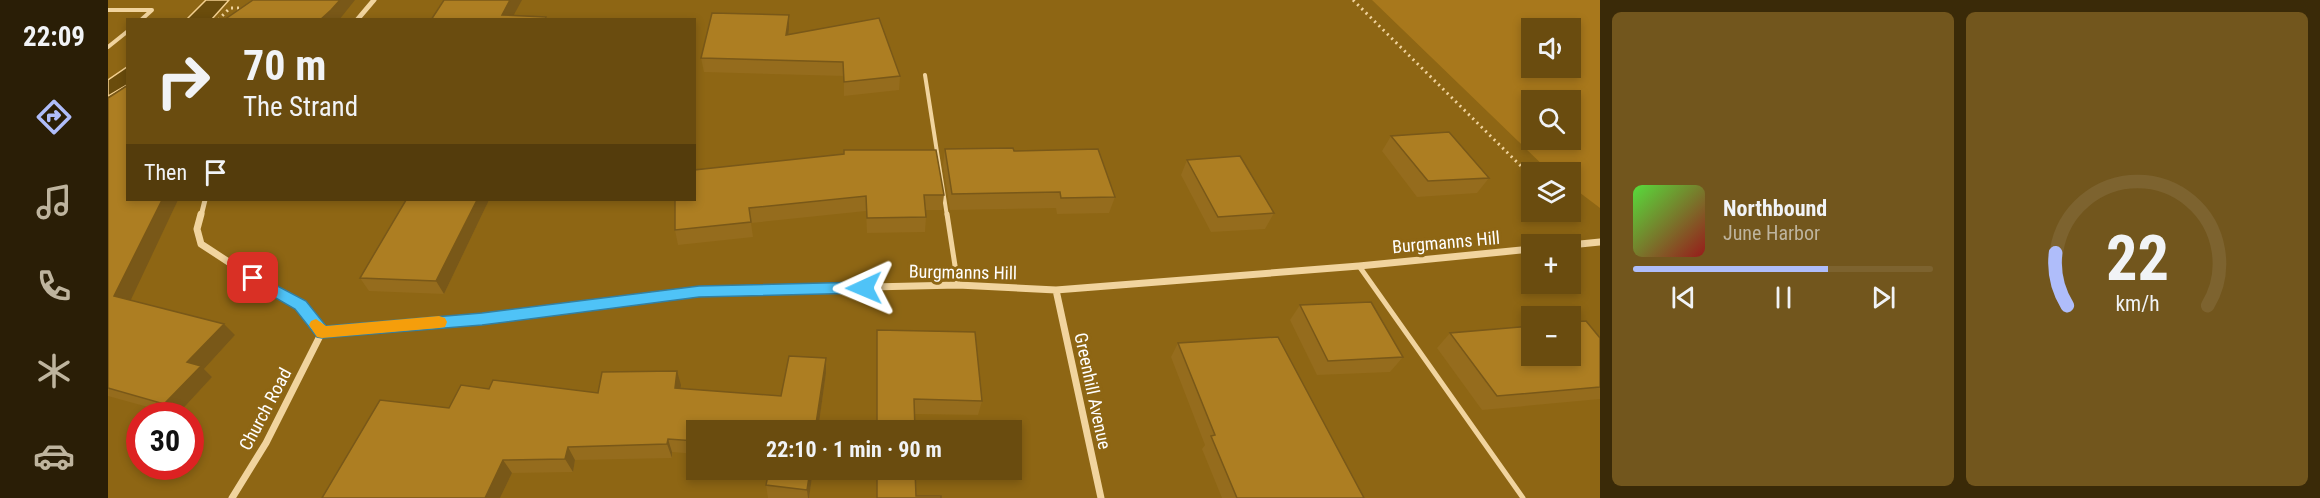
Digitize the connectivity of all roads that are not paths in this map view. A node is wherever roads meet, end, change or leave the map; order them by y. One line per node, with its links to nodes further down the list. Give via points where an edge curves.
1 (374, 0): 4 (street)
2 (108, 10): 3 (lane, via 152,10)
3 (143, 18)
4 (359, 18)
5 (126, 33): 6 (lane)
6 (108, 47)
7 (925, 75): 13 (lane)
8 (205, 201): 15 (street, via 197,229 201,244 301,305)
9 (1600, 242): 10 (street)
10 (1581, 244)
11 (1521, 250): 12 (street, Burgmanns Hill)
12 (1359, 266): 14 (street, Burgmanns Hill); 18 (lane)
13 (958, 285): 14 (street, Burgmanns Hill); 15 (street, Burgmanns Hill, via 699,291 482,319)
14 (1056, 290): 17 (street, Greenhill Avenue)
15 (322, 332): 16 (street, Church Road, via 266,443)
16 (232, 498)
17 (1101, 498)
18 (1523, 498)

